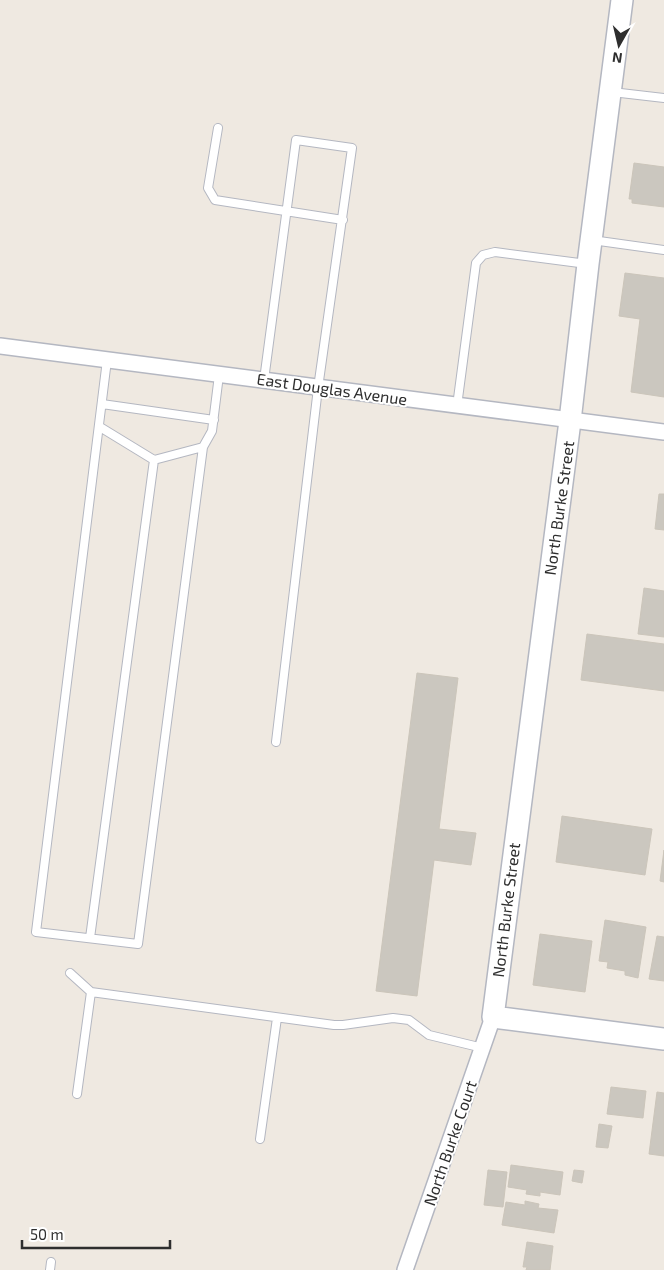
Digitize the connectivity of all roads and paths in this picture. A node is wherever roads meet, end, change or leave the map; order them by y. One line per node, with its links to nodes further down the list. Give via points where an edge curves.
1 (622, 0): 2 (street, North Burke Street)
2 (610, 92): 3 (lane); 7 (street, North Burke Street)
3 (664, 98)
4 (218, 128): 5 (lane, via 208,188 215,200)
5 (286, 212): 6 (lane); 6 (lane, via 296,140 352,148); 13 (lane)
6 (342, 220): 14 (lane)
7 (591, 240): 8 (lane); 9 (street, North Burke Street)
8 (664, 250)
9 (588, 264): 16 (lane, via 495,252 483,255 476,263); 18 (street, North Burke Street)
10 (0, 346): 11 (street, East Douglas Avenue)
11 (107, 360): 12 (street, East Douglas Avenue); 15 (lane)
12 (219, 374): 13 (street, East Douglas Avenue); 17 (lane)
13 (264, 380): 14 (street, East Douglas Avenue)
14 (318, 388): 16 (street, East Douglas Avenue); 23 (lane)
15 (102, 404): 17 (lane); 19 (lane)
16 (457, 406): 18 (street, East Douglas Avenue)
17 (214, 420): 21 (lane)
18 (570, 421): 20 (street, East Douglas Avenue); 27 (street, North Burke Street)
19 (100, 427): 22 (lane); 24 (lane, via 36,932)
20 (664, 432)
21 (203, 447): 22 (lane); 24 (lane, via 138,944)
22 (154, 460): 24 (lane)
23 (276, 742)
24 (90, 938)
25 (70, 973): 26 (lane)
26 (91, 992): 28 (lane); 31 (lane)
27 (493, 1017): 29 (street); 30 (street, North Burke Court)
28 (277, 1018): 30 (lane, via 343,1026 394,1018 409,1020 429,1035); 32 (lane)
29 (664, 1039)
30 (483, 1048): 33 (street, North Burke Court)
31 (77, 1094)
32 (260, 1139)
33 (406, 1270)

